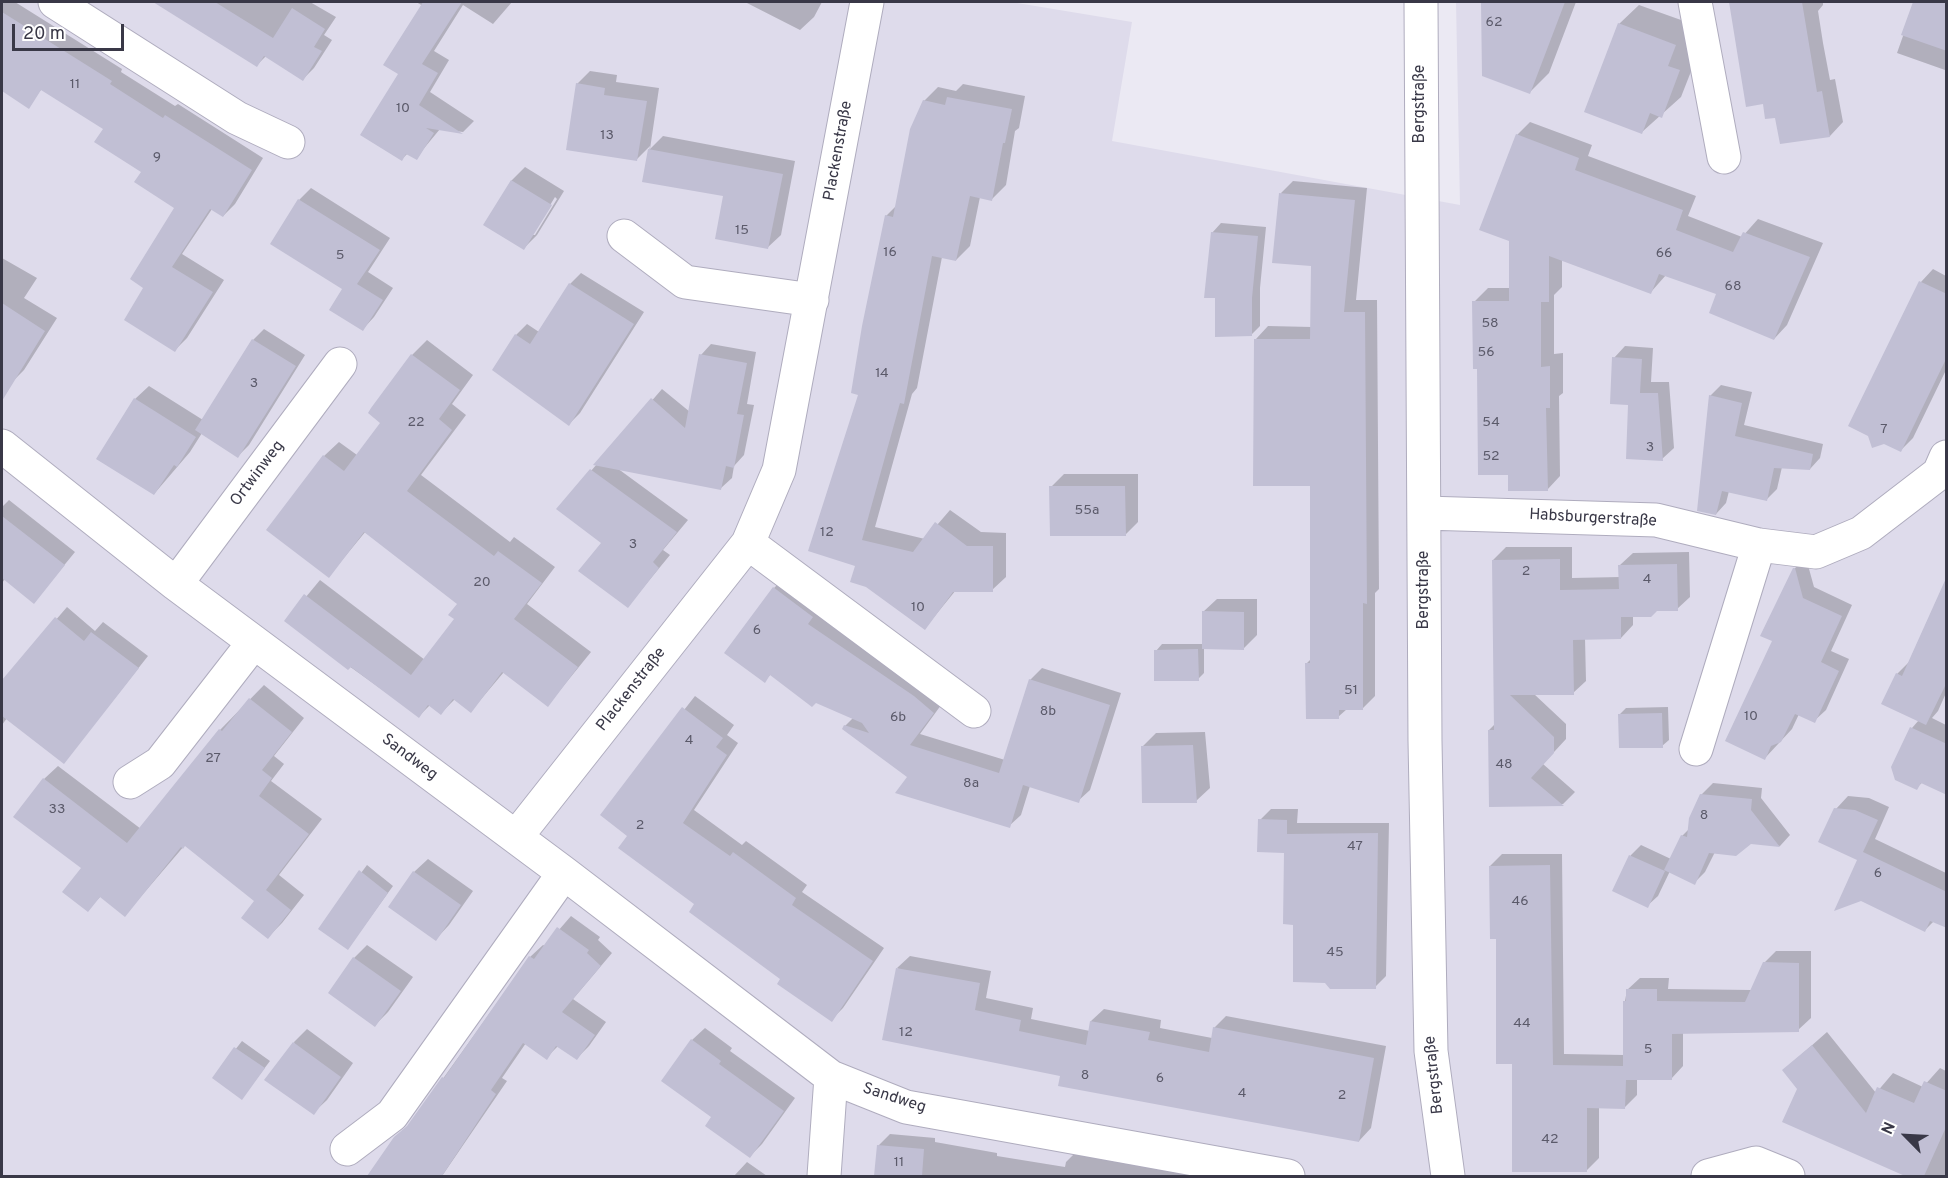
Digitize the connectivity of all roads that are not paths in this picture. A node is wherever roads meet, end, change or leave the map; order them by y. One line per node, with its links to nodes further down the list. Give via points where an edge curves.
1 (55, 2): 5 (street, via 237,118)
2 (867, 2): 8 (street, Plackenstraße)
3 (1421, 2): 12 (street, Bergstraße)
4 (1695, 2): 6 (street)
5 (288, 142)
6 (1724, 157)
7 (624, 236): 8 (street, via 685,282)
8 (812, 300): 13 (street, Plackenstraße, via 779,470)
9 (340, 364): 15 (street, Ortwinweg)
10 (2, 446): 15 (street, Sandweg)
11 (1944, 470): 14 (street, Habsburgerstraße, via 1861,534 1816,552)
12 (1425, 513): 14 (street, Habsburgerstraße, via 1656,520); 26 (street, Bergstraße, via 1431,1051)
13 (747, 543): 17 (street); 20 (street, Plackenstraße)
14 (1759, 545): 18 (street)
15 (176, 584): 16 (street, Sandweg)
16 (254, 642): 19 (street, via 160,763); 20 (street, Sandweg)
17 (974, 711)
18 (1696, 749)
19 (130, 782)
20 (516, 837): 21 (street, Sandweg)
21 (564, 873): 22 (street, Sandweg); 23 (street, via 392,1115)
22 (831, 1077): 24 (street); 25 (street, Sandweg, via 906,1107)
23 (347, 1149)
24 (824, 1176)
25 (1288, 1176)
26 (1448, 1176)
27 (1708, 1176): 28 (street, via 1756,1163)
28 (1788, 1176)

